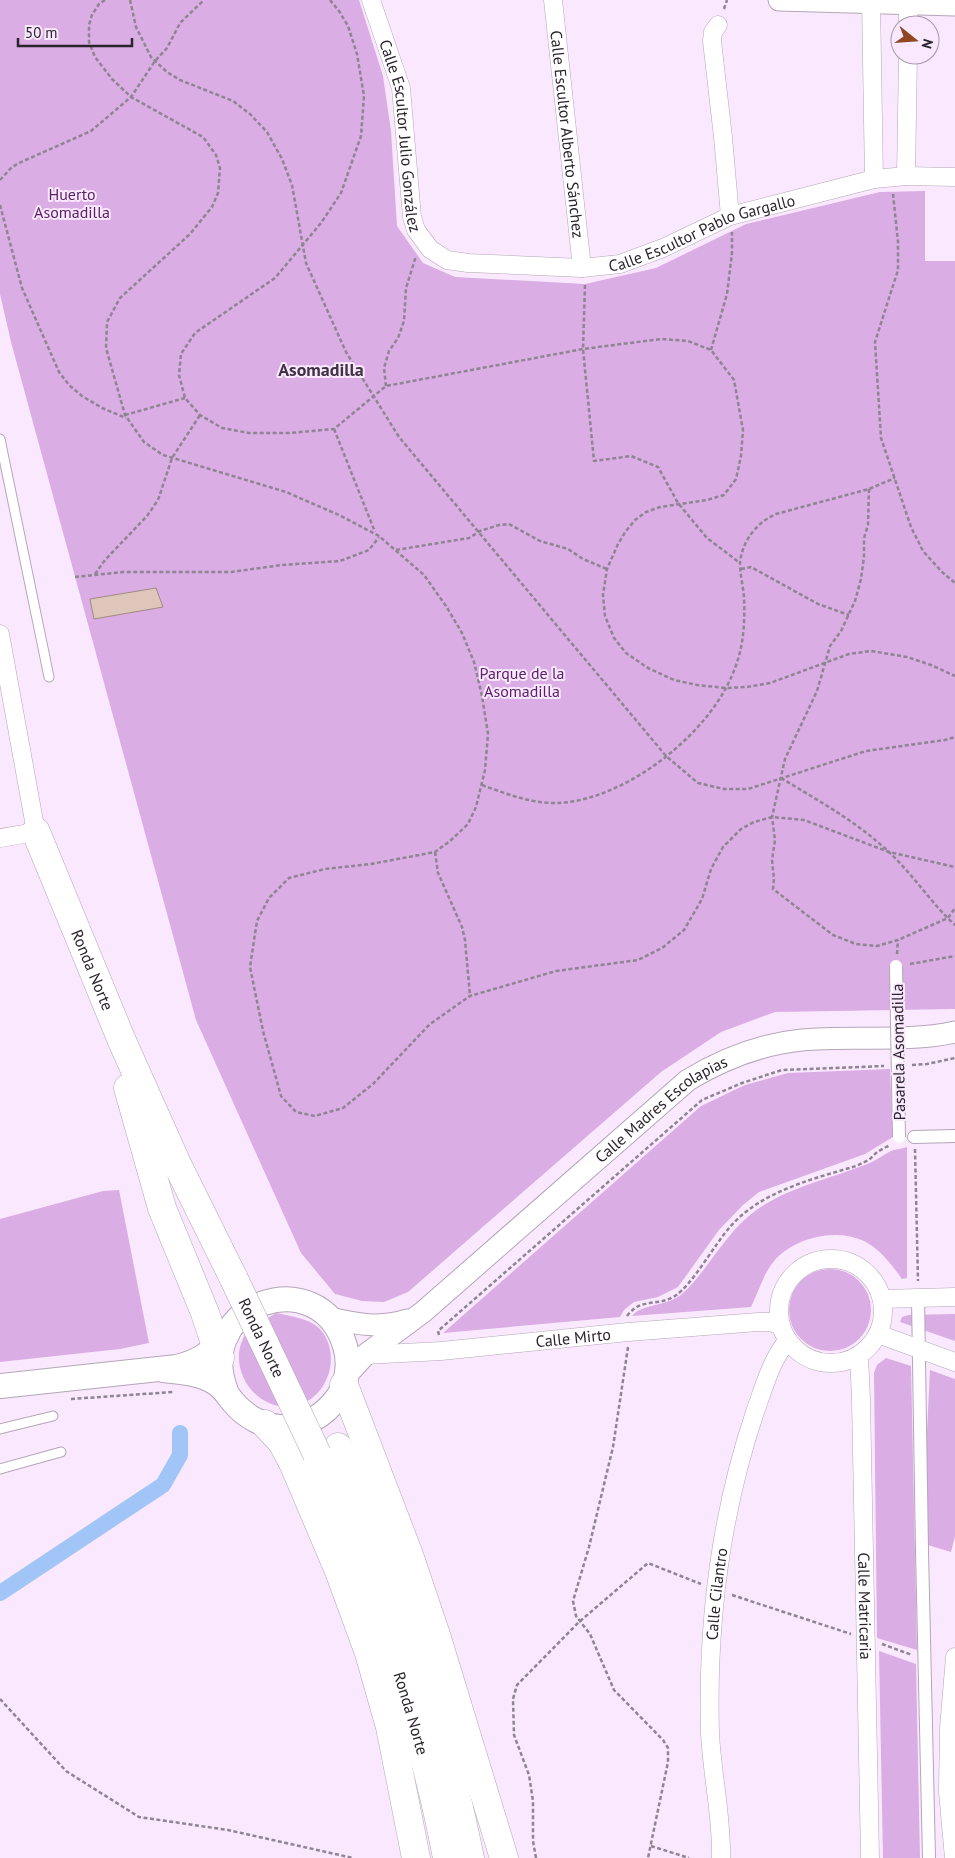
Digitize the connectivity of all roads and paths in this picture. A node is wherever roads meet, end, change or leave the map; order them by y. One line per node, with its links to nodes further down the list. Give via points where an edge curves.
1 (105, 0): 15 (path, via 92,15 89,42 112,79)
2 (130, 0): 13 (path, via 136,27)
3 (204, 0): 13 (path, via 180,23 167,48)
4 (330, 0): 22 (path, via 348,26 357,54 364,96 361,136 341,193)
5 (371, 0): 21 (street, Calle Escultor Julio González, via 401,88 412,217)
6 (553, 0): 24 (street, Calle Escultor Alberto Sánchez)
7 (780, 0): 8 (street)
8 (871, 1): 9 (street); 17 (street)
9 (908, 2): 10 (street); 11 (street)
10 (955, 5)
11 (908, 15)
12 (718, 25): 20 (street, via 712,41)
13 (155, 61): 15 (path); 22 (path, via 180,80 232,102 250,114 267,132 292,185)
14 (907, 65): 17 (street)
15 (131, 96): 18 (path, via 91,131 12,167); 31 (path, via 203,137 216,155 220,180 212,207 190,234 120,298 107,322 106,348)
16 (955, 177): 17 (street, Calle Escultor Pablo Gargallo)
17 (890, 178): 20 (street, Calle Escultor Pablo Gargallo); 35 (path, via 898,270 875,342 881,438)
18 (0, 180)
19 (0, 205): 31 (path, via 22,288 59,372 82,396)
20 (730, 216): 24 (street, Calle Escultor Pablo Gargallo, via 663,248 620,264); 26 (path, via 732,253)
21 (423, 240): 23 (street, Calle Escultor Julio González); 27 (path, via 406,288 404,321 384,368)
22 (303, 244): 28 (path, via 306,263 346,352); 29 (path, via 275,278 195,333 181,354 179,375)
23 (447, 260): 24 (street, Calle Escultor Pablo Gargallo)
24 (582, 268): 25 (path, via 585,284)
25 (583, 349): 26 (path, via 661,339 688,341); 27 (path); 37 (path, via 594,460 631,456 658,467)
26 (712, 350): 37 (path, via 734,380 743,430 742,456 736,479 724,495)
27 (386, 386): 28 (path)
28 (374, 395): 32 (path); 38 (path, via 399,436)
29 (185, 398): 30 (path); 31 (path)
30 (200, 415): 32 (path, via 222,428 248,433); 34 (path)
31 (126, 417): 34 (path, via 144,442)
32 (334, 429): 39 (path)
33 (0, 439): 52 (lane)
34 (172, 458): 39 (path, via 286,492); 45 (path, via 158,500)
35 (895, 478): 36 (path); 47 (path, via 911,527 924,551)
36 (869, 489): 42 (path, via 765,519 744,545); 48 (path, via 861,579)
37 (678, 503): 42 (path, via 708,538); 44 (path, via 646,512 635,520 618,544)
38 (480, 531): 41 (path, via 469,538); 44 (path, via 509,524); 55 (path)
39 (375, 534): 40 (path)
40 (379, 536): 41 (path); 45 (path, via 369,550 340,561 231,572)
41 (396, 550): 57 (path, via 424,575 446,606 474,662 488,734)
42 (740, 563): 43 (path)
43 (741, 569): 48 (path, via 751,567 818,604); 53 (path, via 744,637)
44 (607, 570): 53 (path, via 603,595 605,616 614,638 626,652 648,668 674,680)
45 (95, 574): 46 (path)
46 (75, 577)
47 (955, 583)
48 (849, 615): 50 (path, via 830,646)
49 (0, 634): 59 (street)
50 (824, 664): 51 (path, via 849,654 871,651 907,657); 53 (path, via 770,683); 56 (path, via 817,691 785,759)
51 (955, 676)
52 (49, 677)
53 (726, 688): 55 (path, via 701,723)
54 (955, 738): 56 (path, via 866,751)
55 (666, 756): 56 (path, via 698,783 724,789 748,789); 57 (path, via 653,768 602,794 560,803 530,800)
56 (781, 778): 58 (path); 62 (path, via 845,817)
57 (482, 784): 61 (path, via 468,824)
58 (772, 817): 62 (path, via 804,820); 65 (path, via 775,840 773,889 833,935 856,944 877,946); 69 (path, via 742,828 723,847 711,869 702,899 684,930 662,948 638,960 556,971)
59 (36, 832): 60 (street); 71 (highway, Ronda Norte)
60 (0, 838)
61 (435, 852): 69 (path, via 438,872 462,927); 69 (path, via 325,869 289,878 269,898 257,921 250,967 281,1096 296,1112 315,1116 344,1108 373,1084 430,1024)
62 (889, 852): 63 (path); 65 (path)
63 (955, 867)
64 (955, 908): 65 (path)
65 (948, 918): 66 (path)
66 (955, 925)
67 (955, 956): 68 (path)
68 (896, 966): 73 (street, Pasarela Asomadilla, bridge)
69 (470, 996)
70 (955, 1032): 78 (street, Calle Madres Escolapias, via 937,1036 803,1040 750,1051 711,1066 688,1080)
71 (122, 1041): 84 (highway, via 125,1079 162,1208); 96 (highway, Ronda Norte, bridge, via 177,1164 234,1279)
72 (955, 1136): 74 (street)
73 (899, 1137): 80 (path, via 900,1145 888,1146 869,1160 787,1189 751,1209 731,1225 686,1286 674,1296 634,1308 627,1316)
74 (914, 1137): 76 (path)
75 (955, 1297): 76 (street)
76 (918, 1298): 77 (street); 85 (street)
77 (882, 1299): 81 (street, via 877,1284 855,1264 826,1258 811,1262 798,1270 781,1295 779,1310); 82 (street, via 883,1317)
78 (423, 1312): 79 (street, Calle Madres Escolapias, via 391,1325 366,1325); 86 (street, Calle Madres Escolapias)
79 (330, 1318): 84 (main road, via 301,1301 272,1300 245,1312); 90 (main road, via 346,1351)
80 (628, 1323)
81 (784, 1333): 86 (street, Calle Mirto, via 769,1322 758,1322); 87 (street, via 799,1352 812,1360 844,1362); 99 (street, Calle Cilantro, via 744,1446 730,1498)
82 (878, 1334): 85 (street); 87 (street)
83 (629, 1345): 100 (path, via 613,1447 573,1601)
84 (221, 1346): 89 (main road, via 198,1360); 92 (main road, via 222,1380)
85 (918, 1349): 88 (street); 103 (street)
86 (365, 1355): 90 (street, Calle Madres Escolapias)
87 (859, 1355): 101 (street, Calle Matricaria)
88 (955, 1362)
89 (163, 1370): 91 (main road); 92 (main road, via 207,1378)
90 (345, 1380): 94 (main road, via 332,1405 321,1415 294,1426); 110 (highway, via 437,1638)
91 (0, 1386)
92 (226, 1391): 94 (main road, via 242,1412)
93 (53, 1416): 95 (lane)
94 (265, 1424): 107 (highway, via 282,1442 294,1465 339,1571 369,1653 392,1736)
95 (0, 1429)
96 (327, 1451): 108 (highway, Ronda Norte, via 353,1540 388,1638 429,1779); 109 (highway, Ronda Norte, via 386,1560 450,1764)
97 (61, 1452): 98 (lane)
98 (0, 1469)
99 (715, 1589): 100 (path, via 648,1563); 101 (path); 114 (street, Calle Cilantro, via 710,1654 710,1735)
100 (579, 1622): 105 (path, via 590,1634 614,1690 668,1748); 111 (path, via 517,1685 512,1699 514,1735 529,1775 533,1801)
101 (866, 1639): 103 (path); 115 (street, Calle Matricaria)
102 (955, 1657): 117 (street, via 948,1792)
103 (925, 1660): 116 (street)
104 (2, 1700): 106 (path, via 66,1770 139,1817 228,1830)
105 (651, 1846): 112 (path); 113 (path)
106 (353, 1858)
107 (416, 1858)
108 (447, 1858)
109 (470, 1858)
110 (504, 1858)
111 (536, 1858)
112 (648, 1858)
113 (689, 1858)
114 (721, 1858)
115 (870, 1858)
116 (929, 1858)
117 (954, 1858)

